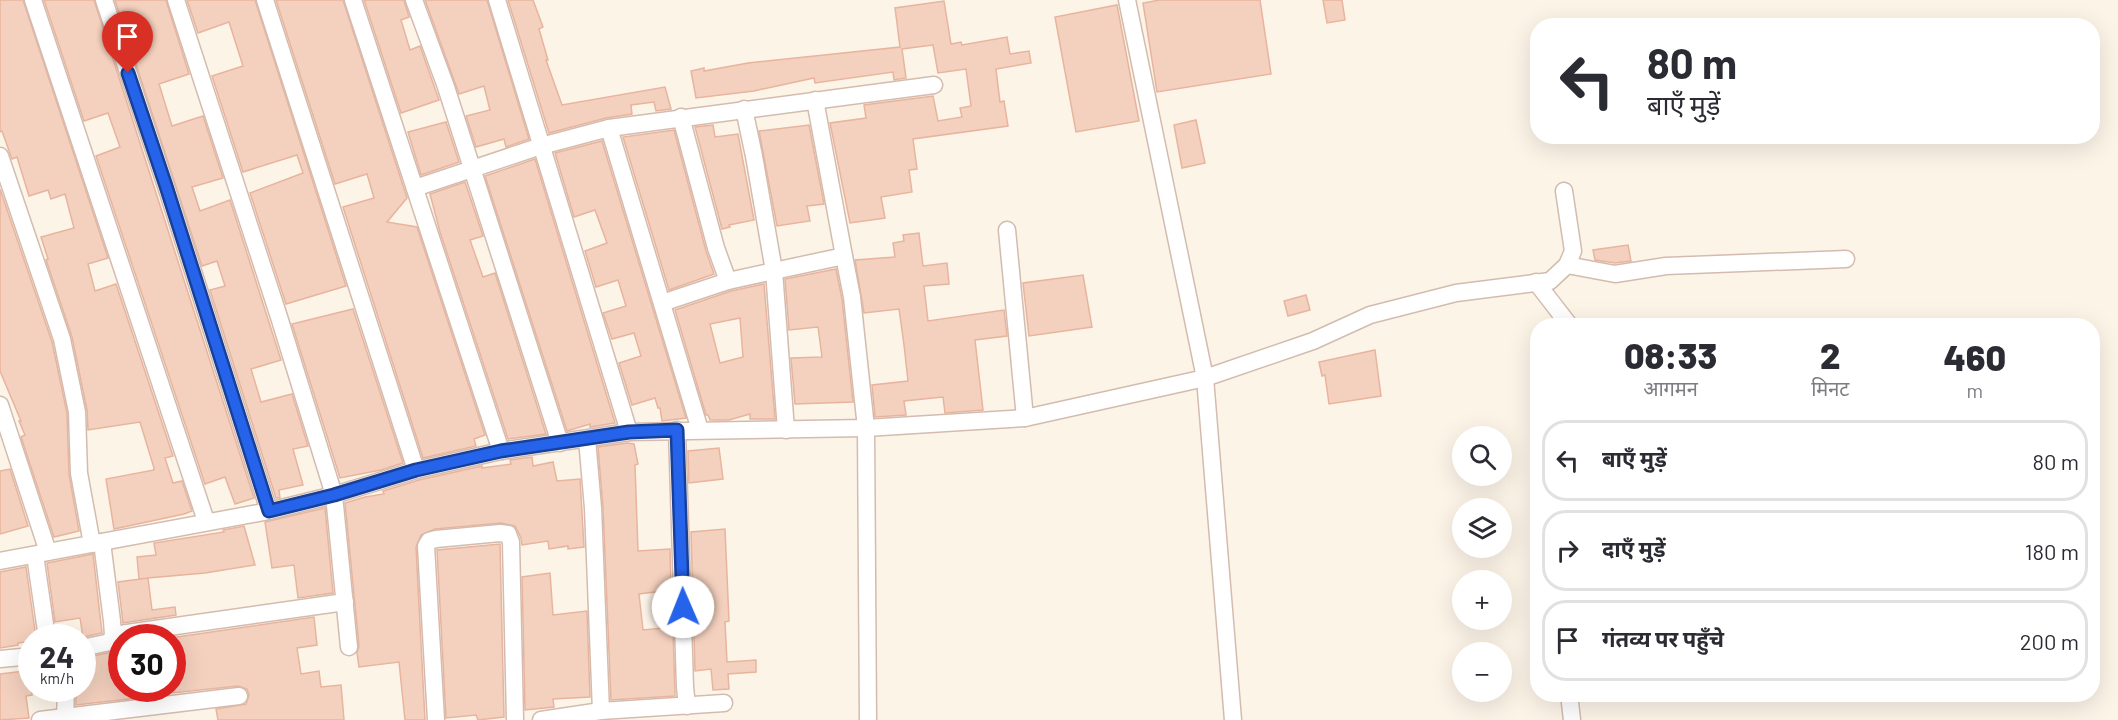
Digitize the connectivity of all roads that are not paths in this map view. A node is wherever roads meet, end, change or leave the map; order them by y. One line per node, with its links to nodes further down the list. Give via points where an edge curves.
1 (33, 0): 43 (street)
2 (104, 0): 42 (street)
3 (176, 0): 41 (street)
4 (265, 0): 40 (street)
5 (353, 0): 17 (street)
6 (414, 0): 16 (street)
7 (497, 0): 14 (street)
8 (1127, 0): 28 (street)
9 (934, 85): 10 (street)
10 (815, 100): 11 (street); 20 (street)
11 (744, 109): 12 (street); 23 (street)
12 (681, 117): 13 (street); 24 (street)
13 (609, 128): 14 (street); 26 (street)
14 (541, 146): 16 (street); 35 (street)
15 (0, 156): 44 (street, via 62,339 77,412 79,473)
16 (472, 169): 17 (street); 38 (street)
17 (415, 188): 39 (street)
18 (1564, 191): 22 (street, via 1573,251)
19 (1007, 230): 30 (street)
20 (844, 256): 23 (street); 31 (street)
21 (1846, 259): 22 (street, via 1666,266 1615,274)
22 (1567, 265): 25 (street, via 1550,281)
23 (774, 271): 24 (street); 34 (street)
24 (728, 281): 26 (street)
25 (1536, 282): 27 (street); 28 (street, via 1456,293 1370,315 1313,341)
26 (663, 303): 33 (street)
27 (1564, 318)
28 (1205, 378): 30 (street); 66 (street)
29 (0, 405): 36 (street)
30 (1025, 418): 31 (street)
31 (866, 428): 34 (street); 65 (street)
32 (677, 430): 33 (street); 35 (street); 58 (street)
33 (700, 430): 34 (street)
34 (786, 430)
35 (629, 432): 37 (street)
36 (5, 436): 45 (street)
37 (587, 439): 38 (street); 59 (street)
38 (560, 443): 39 (street)
39 (501, 451): 40 (street)
40 (416, 470): 41 (street)
41 (334, 495): 42 (street); 47 (street)
42 (269, 511): 43 (street)
43 (206, 521): 44 (street)
44 (97, 543): 45 (street); 49 (street)
45 (42, 554): 46 (street); 48 (street)
46 (0, 561)
47 (345, 602): 50 (street); 51 (street)
48 (46, 624)
49 (112, 624)
50 (186, 625)
51 (349, 647)
52 (18, 657): 53 (street)
53 (0, 659)
54 (239, 696): 60 (street)
55 (66, 702): 60 (street)
56 (1570, 702): 67 (street)
57 (724, 703): 58 (street)
58 (687, 706): 59 (street)
59 (601, 711): 64 (street)
60 (65, 719): 61 (street)
61 (40, 720)
62 (436, 720): 63 (street, via 426,546 436,539 500,532 508,534 511,542)
63 (515, 720)
64 (541, 720)
65 (868, 720)
66 (1233, 720)
67 (1572, 720)

